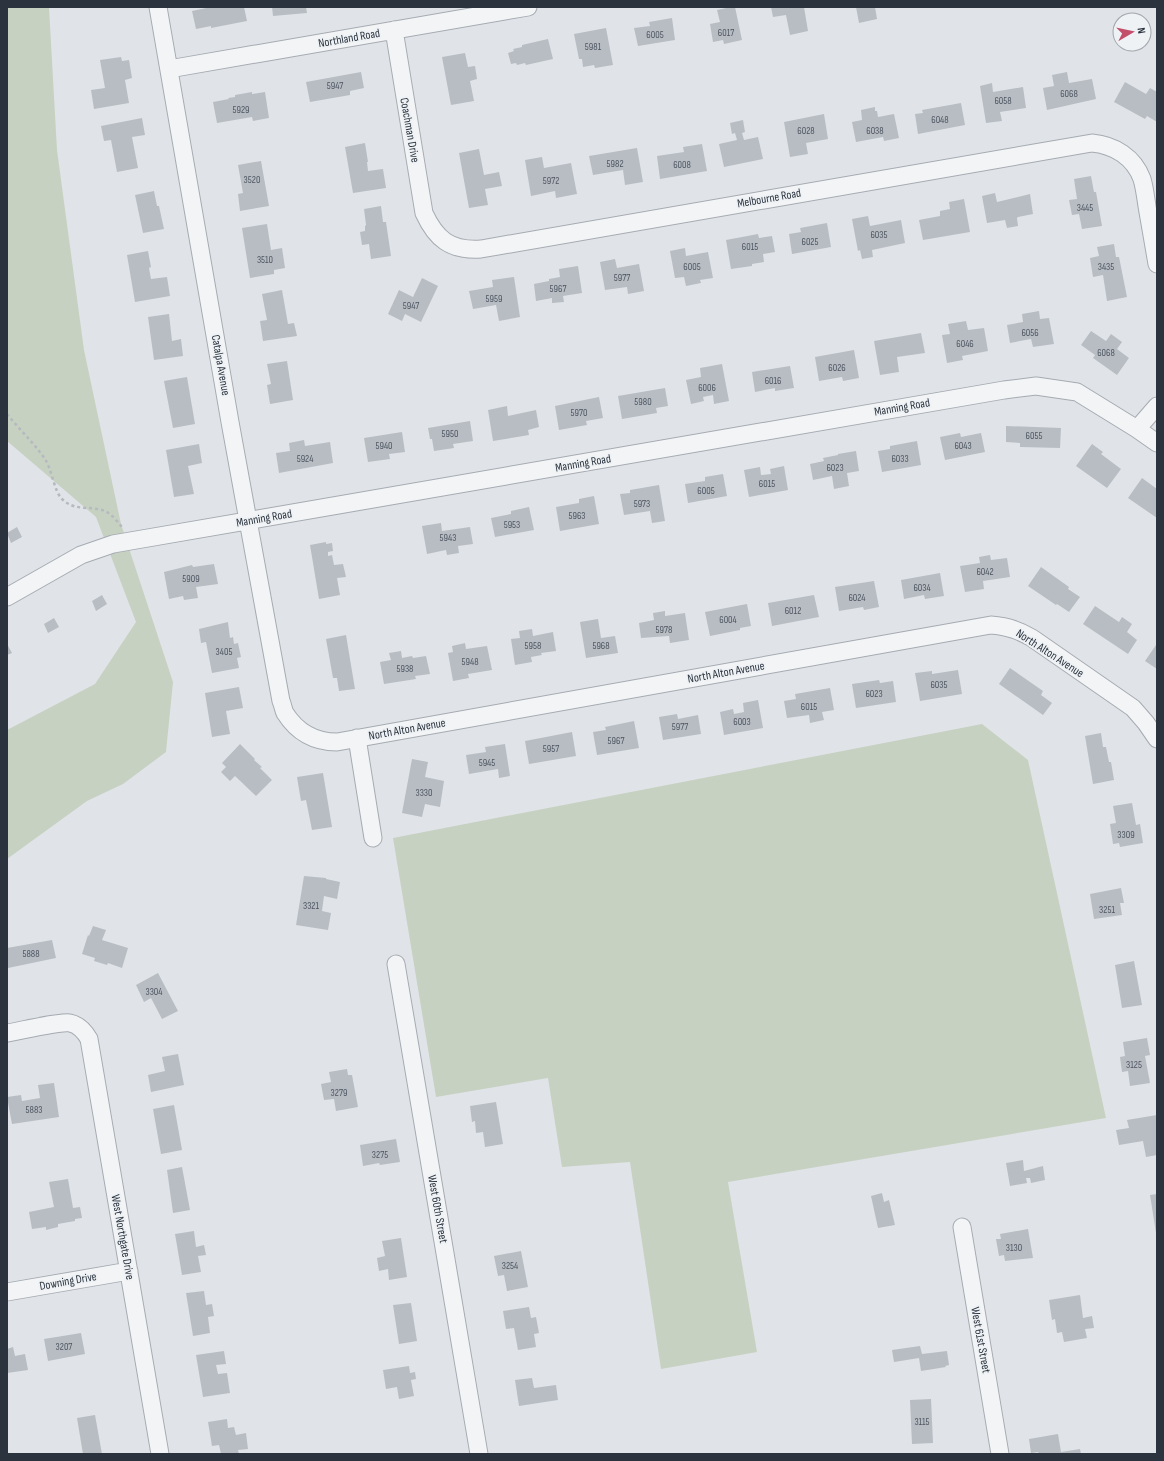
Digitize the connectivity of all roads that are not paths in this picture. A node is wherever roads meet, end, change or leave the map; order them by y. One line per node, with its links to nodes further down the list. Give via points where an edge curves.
1 (158, 7): 4 (street, Catalpa Avenue)
2 (528, 7): 3 (street, Northland Road)
3 (394, 30): 4 (street, Northland Road); 5 (street, Coachman Drive, via 424,213)
4 (169, 69): 10 (street, Catalpa Avenue)
5 (432, 228): 6 (street, Melbourne Road, via 440,238 450,244 467,249 481,249 1084,144 1101,144 1122,152 1133,162 1140,176)
6 (1157, 264)
7 (1157, 406): 8 (street)
8 (1137, 429): 9 (street, Manning Road); 10 (street, Manning Road, via 1077,392 1036,386)
9 (1157, 444)
10 (248, 521): 11 (street, Manning Road, via 102,547 81,555); 12 (street, Catalpa Avenue, via 281,701)
11 (7, 597)
12 (290, 721): 13 (street, North Alton Avenue, via 315,739 333,742)
13 (357, 738): 14 (street, North Alton Avenue, via 991,625 1008,627 1028,635 1133,708); 15 (street)
14 (1157, 739)
15 (373, 838)
16 (396, 964): 22 (street, West 60th Street)
17 (7, 1033): 19 (street, West Northgate Drive, via 61,1023 70,1023 86,1033)
18 (962, 1227): 23 (street, West 61st Street)
19 (129, 1271): 20 (street, Downing Drive); 21 (street, West Northgate Drive)
20 (7, 1292)
21 (160, 1454)
22 (479, 1454)
23 (1000, 1454)

